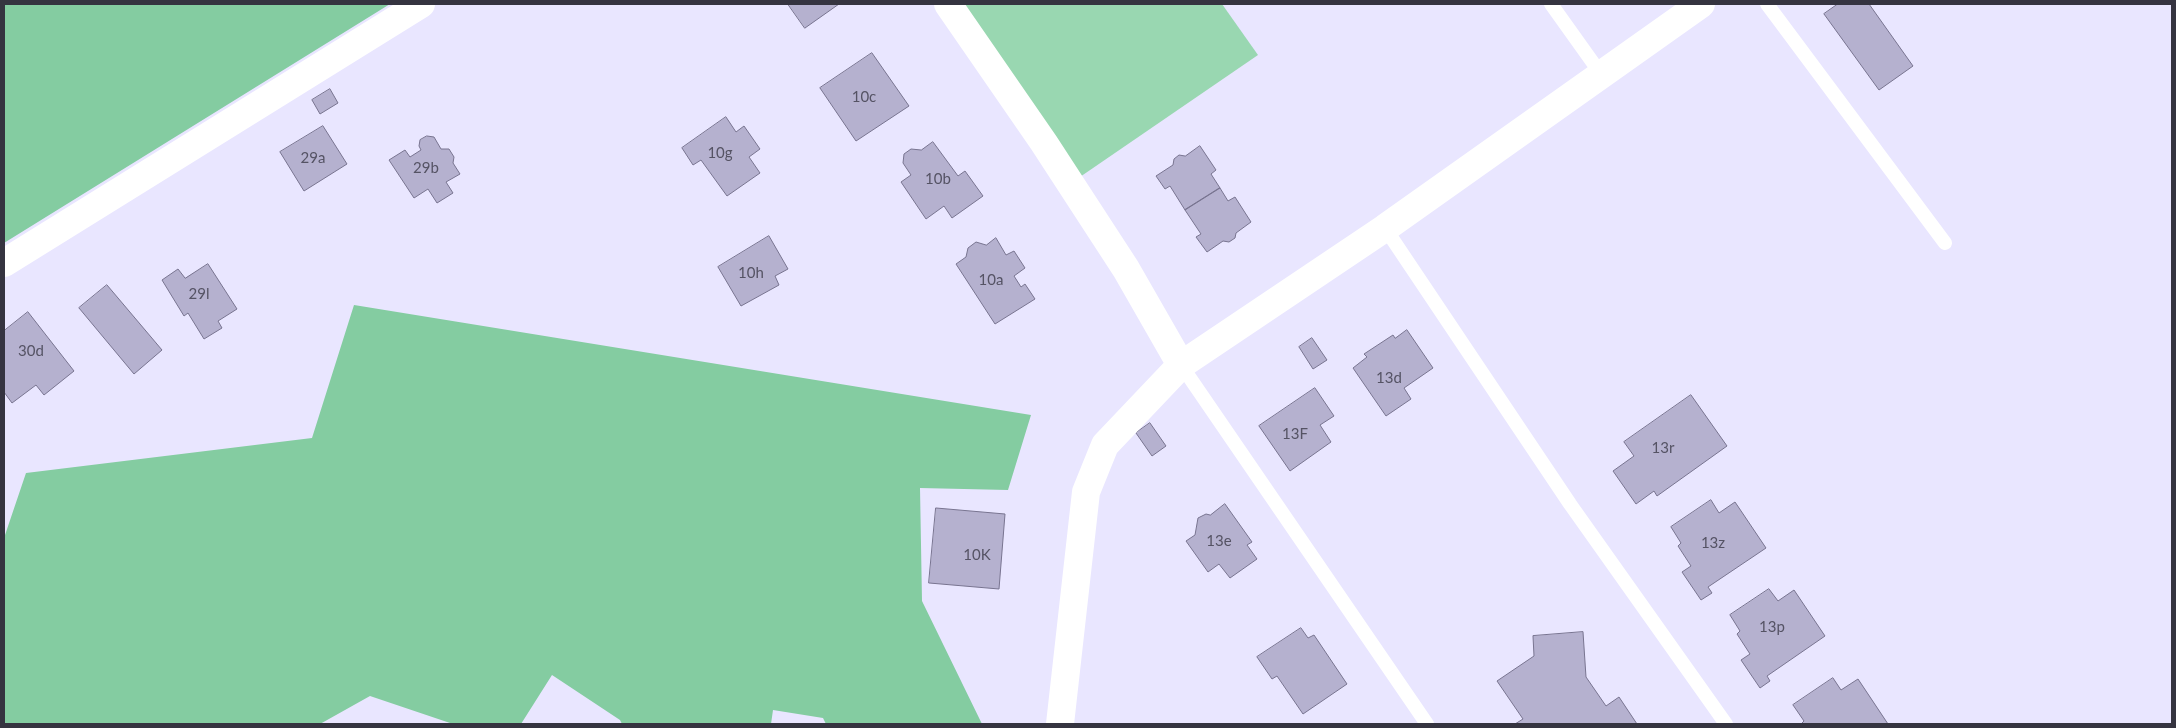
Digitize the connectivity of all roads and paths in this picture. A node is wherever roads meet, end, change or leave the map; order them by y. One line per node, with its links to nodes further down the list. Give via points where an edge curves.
1 (421, 4): 9 (street)
2 (948, 4): 10 (street, via 1121,261)
3 (1551, 4): 6 (lane)
4 (1701, 4): 6 (street)
5 (1767, 4): 8 (lane)
6 (1601, 74): 7 (street)
7 (1385, 228): 10 (street); 13 (lane, via 1570,504)
8 (1945, 243)
9 (4, 263)
10 (1181, 364): 11 (street, via 1105,445 1086,492); 12 (lane)
11 (1060, 724)
12 (1427, 724)
13 (1726, 724)

